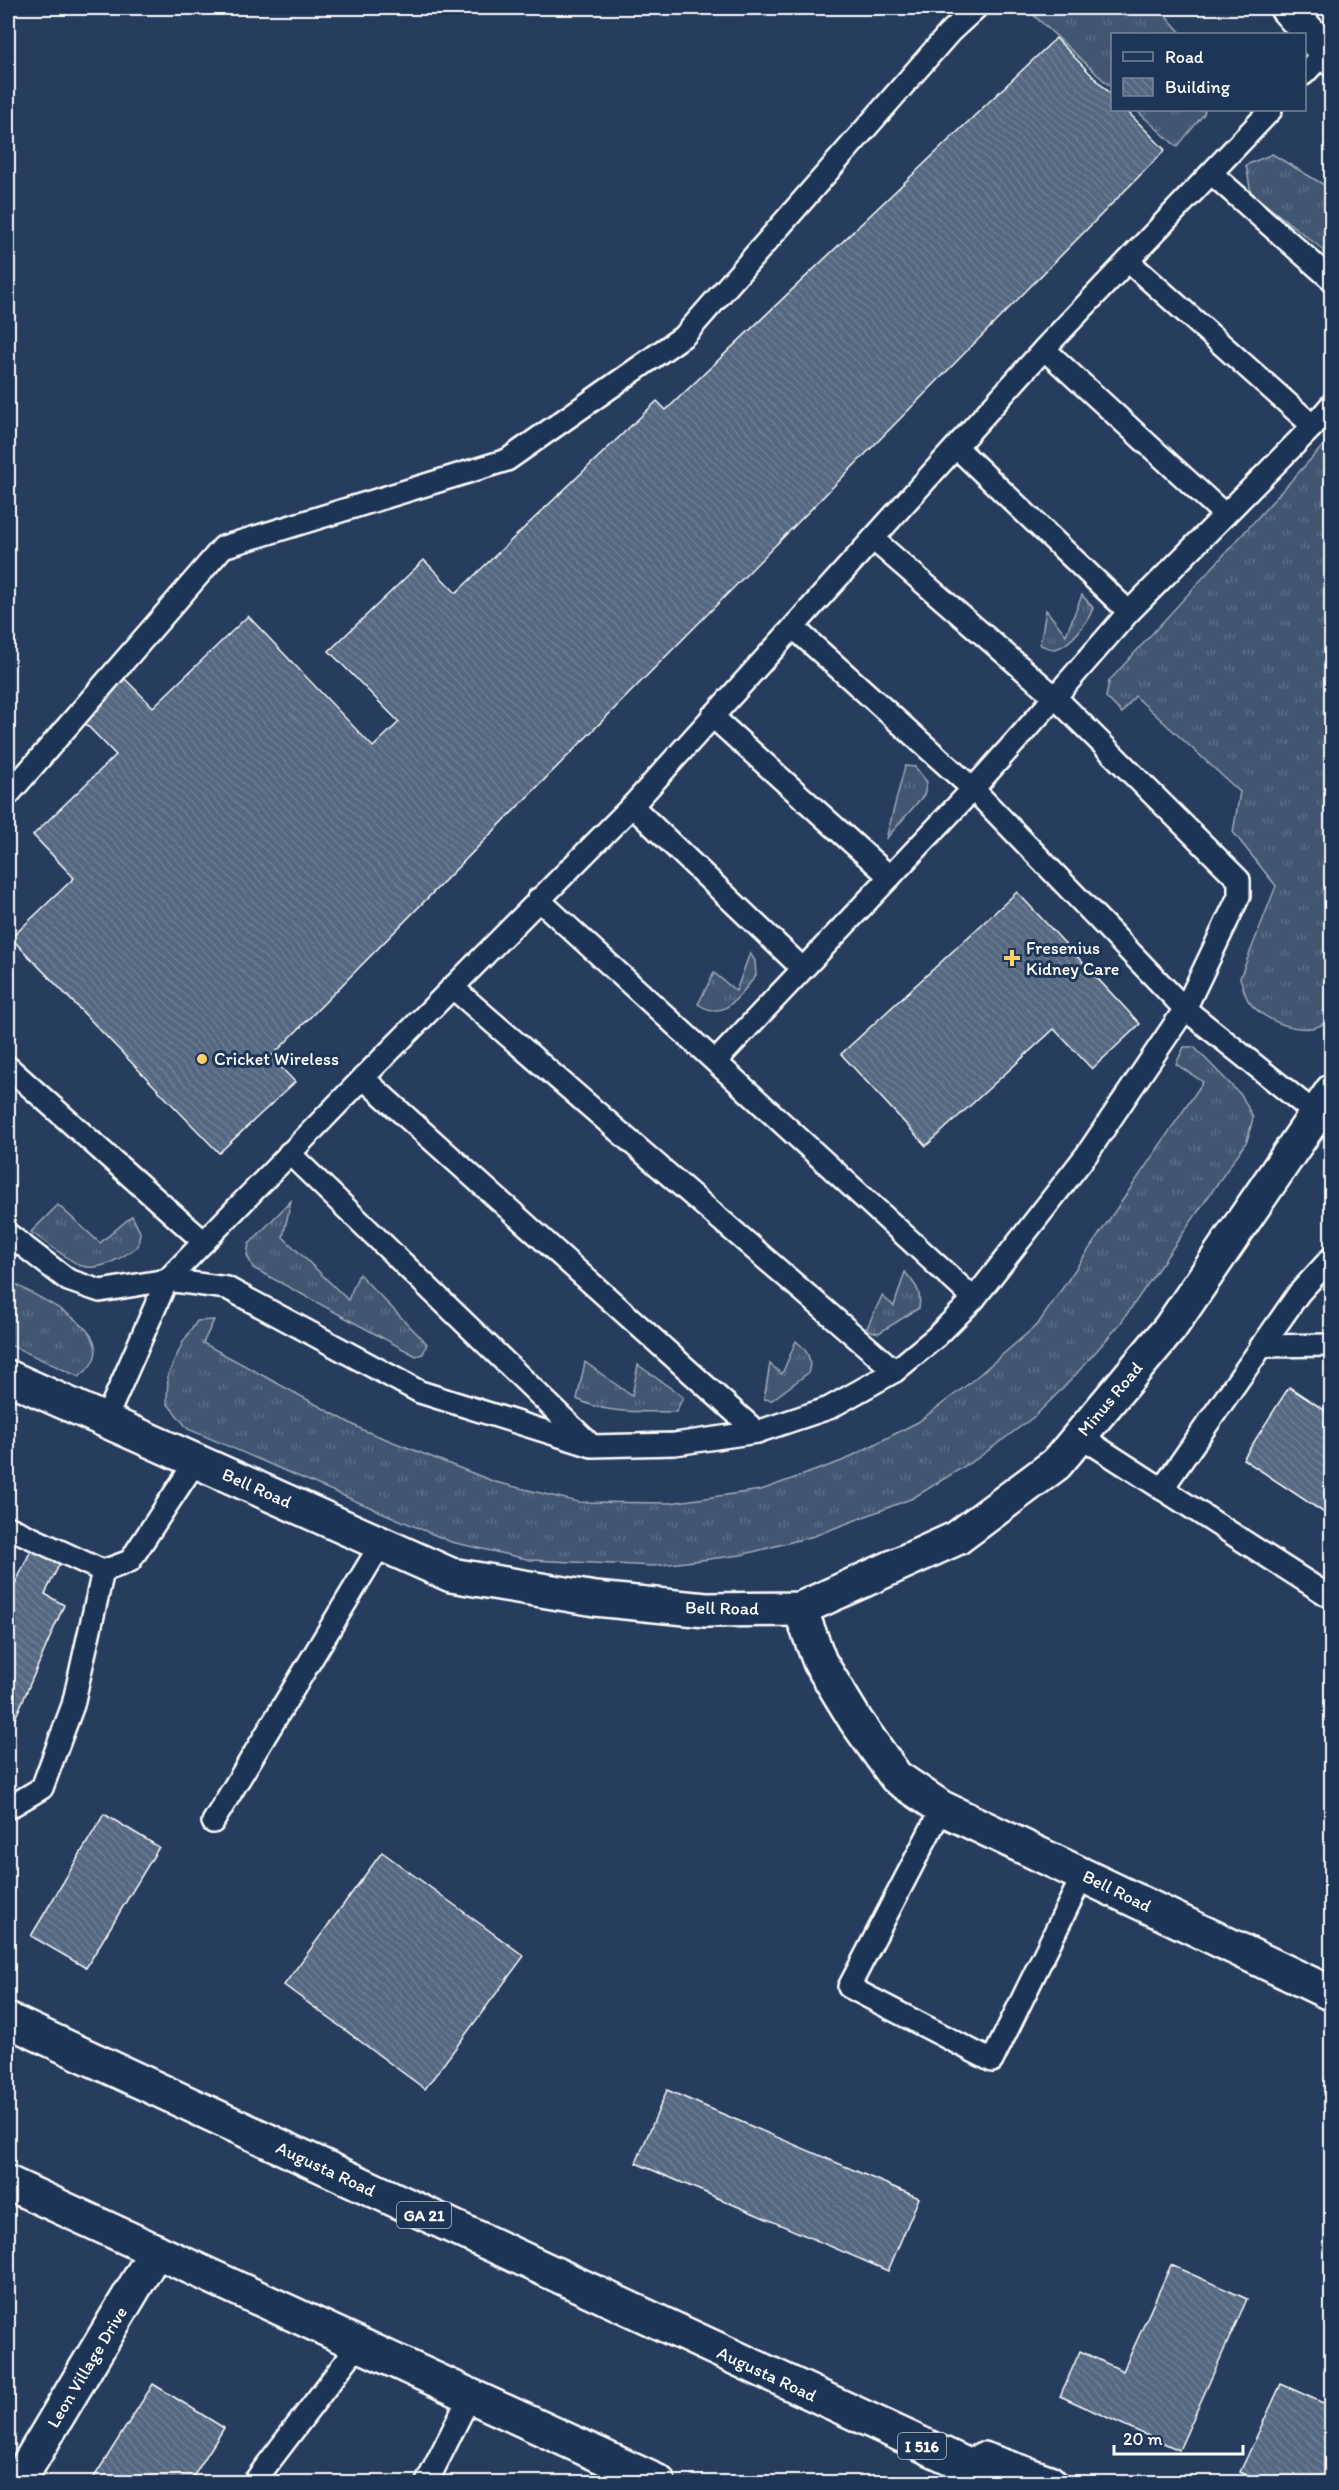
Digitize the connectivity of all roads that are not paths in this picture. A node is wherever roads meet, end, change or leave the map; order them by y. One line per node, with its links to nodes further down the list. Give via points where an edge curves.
1 (976, 8): 21 (lane, via 950,32 685,335 507,460 224,547)
2 (1287, 8): 3 (main road)
3 (1302, 33)
4 (1306, 39): 5 (main road)
5 (1320, 62)
6 (1270, 111): 7 (lane)
7 (1211, 173): 8 (lane); 9 (lane)
8 (1128, 261): 10 (lane); 12 (lane)
9 (1332, 280)
10 (1044, 349): 13 (lane); 14 (lane)
11 (1332, 404): 12 (lane)
12 (1313, 426): 14 (lane)
13 (956, 447): 15 (lane); 16 (lane)
14 (1225, 515): 16 (lane)
15 (873, 539): 17 (lane); 18 (lane)
16 (1129, 612): 18 (lane)
17 (794, 628): 19 (lane); 20 (lane)
18 (1055, 697): 20 (lane); 27 (lane, via 1239,880 1239,896)
19 (712, 716): 22 (lane); 23 (lane)
20 (973, 789): 23 (lane); 27 (lane)
21 (8, 795)
22 (632, 806): 24 (lane); 25 (lane)
23 (890, 877): 25 (lane)
24 (538, 899): 26 (lane); 28 (lane)
25 (802, 968): 28 (lane)
26 (452, 987): 30 (lane); 40 (lane)
27 (1185, 1009): 31 (lane); 37 (lane, via 1087,1154)
28 (716, 1061): 37 (lane)
29 (8, 1067): 34 (lane)
30 (363, 1078): 32 (lane); 43 (lane)
31 (1324, 1102): 44 (main road, Minus Road, via 1170,1328)
32 (289, 1153): 34 (lane); 45 (lane)
33 (8, 1234): 36 (lane, via 68,1280 100,1290)
34 (204, 1242): 36 (lane)
35 (1332, 1257): 39 (lane, via 1299,1293)
36 (167, 1280): 42 (lane); 45 (lane, via 227,1288 420,1392)
37 (974, 1299): 40 (lane)
38 (1329, 1345): 39 (lane)
39 (1262, 1346): 47 (lane)
40 (895, 1371): 43 (lane, via 829,1408)
41 (8, 1377): 42 (main road, Bell Road)
42 (105, 1420): 46 (main road, Bell Road)
43 (757, 1432): 45 (lane, via 675,1444)
44 (1080, 1436): 47 (lane); 52 (main road, Minus Road, via 1056,1464 957,1538)
45 (592, 1446)
46 (196, 1461): 49 (main road, Bell Road); 50 (lane, via 130,1561)
47 (1162, 1489): 51 (lane)
48 (8, 1527): 50 (lane)
49 (381, 1544): 52 (main road, Bell Road, via 451,1575 595,1599 706,1610); 55 (lane)
50 (104, 1571): 53 (lane, via 73,1705 42,1788)
51 (1332, 1598)
52 (800, 1609): 54 (main road, Bell Road, via 820,1662 856,1721 896,1777)
53 (8, 1808)
54 (942, 1808): 56 (main road, Bell Road); 56 (lane, via 849,1987 992,2061)
55 (213, 1822)
56 (1083, 1875): 57 (main road, Bell Road)
57 (1332, 1994)
58 (8, 2020): 63 (main road, Augusta Road / GA 21)
59 (8, 2182): 60 (main road)
60 (156, 2251): 61 (main road); 64 (main road, Leon Village Drive)
61 (359, 2344): 62 (main road); 65 (lane)
62 (470, 2396): 66 (lane); 67 (main road)
63 (841, 2409): 68 (main road, I 516); 69 (main road)
64 (18, 2482)
65 (254, 2482)
66 (427, 2482)
67 (658, 2482)
68 (1003, 2482)
69 (1049, 2482)

